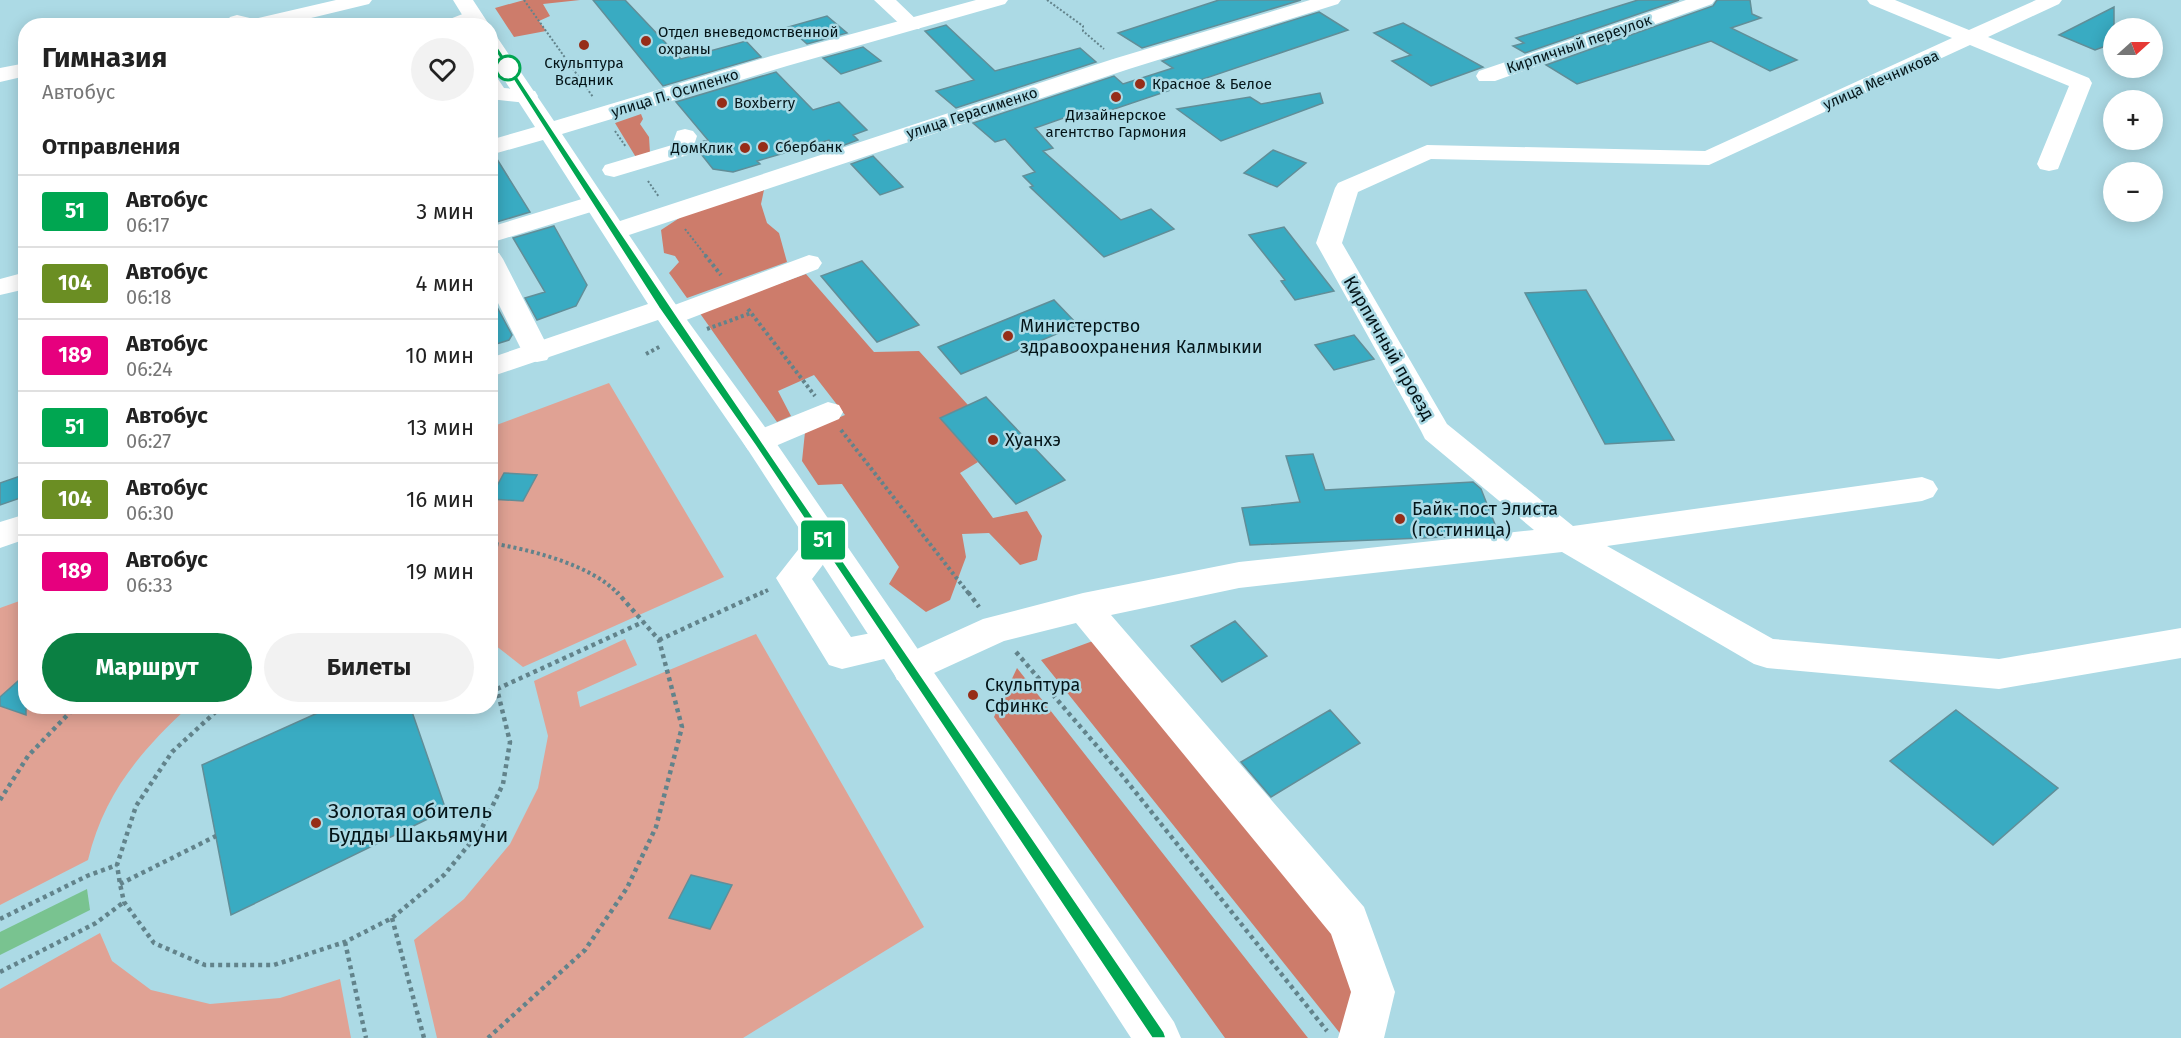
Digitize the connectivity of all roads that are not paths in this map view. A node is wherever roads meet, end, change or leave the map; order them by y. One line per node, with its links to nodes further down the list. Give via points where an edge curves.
1 (325, 0): 9 (street)
2 (362, 0): 10 (street)
3 (884, 0): 11 (street)
4 (998, 0): 11 (street, улица П. Осипенко)
5 (1331, 0): 25 (street, улица Герасименко, via 1121,64)
6 (1705, 0): 16 (street, Кирпичный переулок)
7 (1877, 0): 12 (street)
8 (2052, 0): 12 (street, улица Мечникова)
9 (248, 18)
10 (284, 18)
11 (912, 26): 19 (street, улица П. Осипенко, via 779,61)
12 (1972, 39): 22 (street, via 2081,83); 27 (street, улица Мечникова, via 1709,158 1427,152 1347,188)
13 (498, 53): 18 (street)
14 (18, 71): 15 (street)
15 (0, 75)
16 (1487, 76)
17 (498, 94): 18 (street)
18 (527, 96): 19 (street)
19 (547, 131): 21 (street, улица П. Осипенко); 24 (street)
20 (685, 136): 23 (street, via 682,149)
21 (498, 146)
22 (2049, 164)
23 (614, 170)
24 (595, 203): 25 (street); 26 (street)
25 (614, 231): 32 (street)
26 (498, 233)
27 (1329, 243): 40 (street, Кирпичный проезд, via 1436,431)
28 (809, 263): 32 (street, via 734,291)
29 (498, 275): 33 (street)
30 (18, 282): 31 (street)
31 (0, 287)
32 (666, 323): 33 (street); 36 (street)
33 (537, 353): 34 (street)
34 (498, 366)
35 (828, 412): 36 (street)
36 (759, 442): 41 (street)
37 (1922, 489): 40 (street)
38 (18, 529): 39 (street)
39 (0, 535)
40 (1567, 539): 42 (street, via 1239,575); 43 (street, Кирпичный проезд, via 1767,653 1999,674)
41 (824, 541): 44 (street); 44 (street, via 793,578 842,654)
42 (1083, 607): 44 (street); 46 (street, via 1349,922 1373,992)
43 (2181, 643)
44 (901, 656): 45 (street)
45 (1158, 1038)
46 (1361, 1038)

